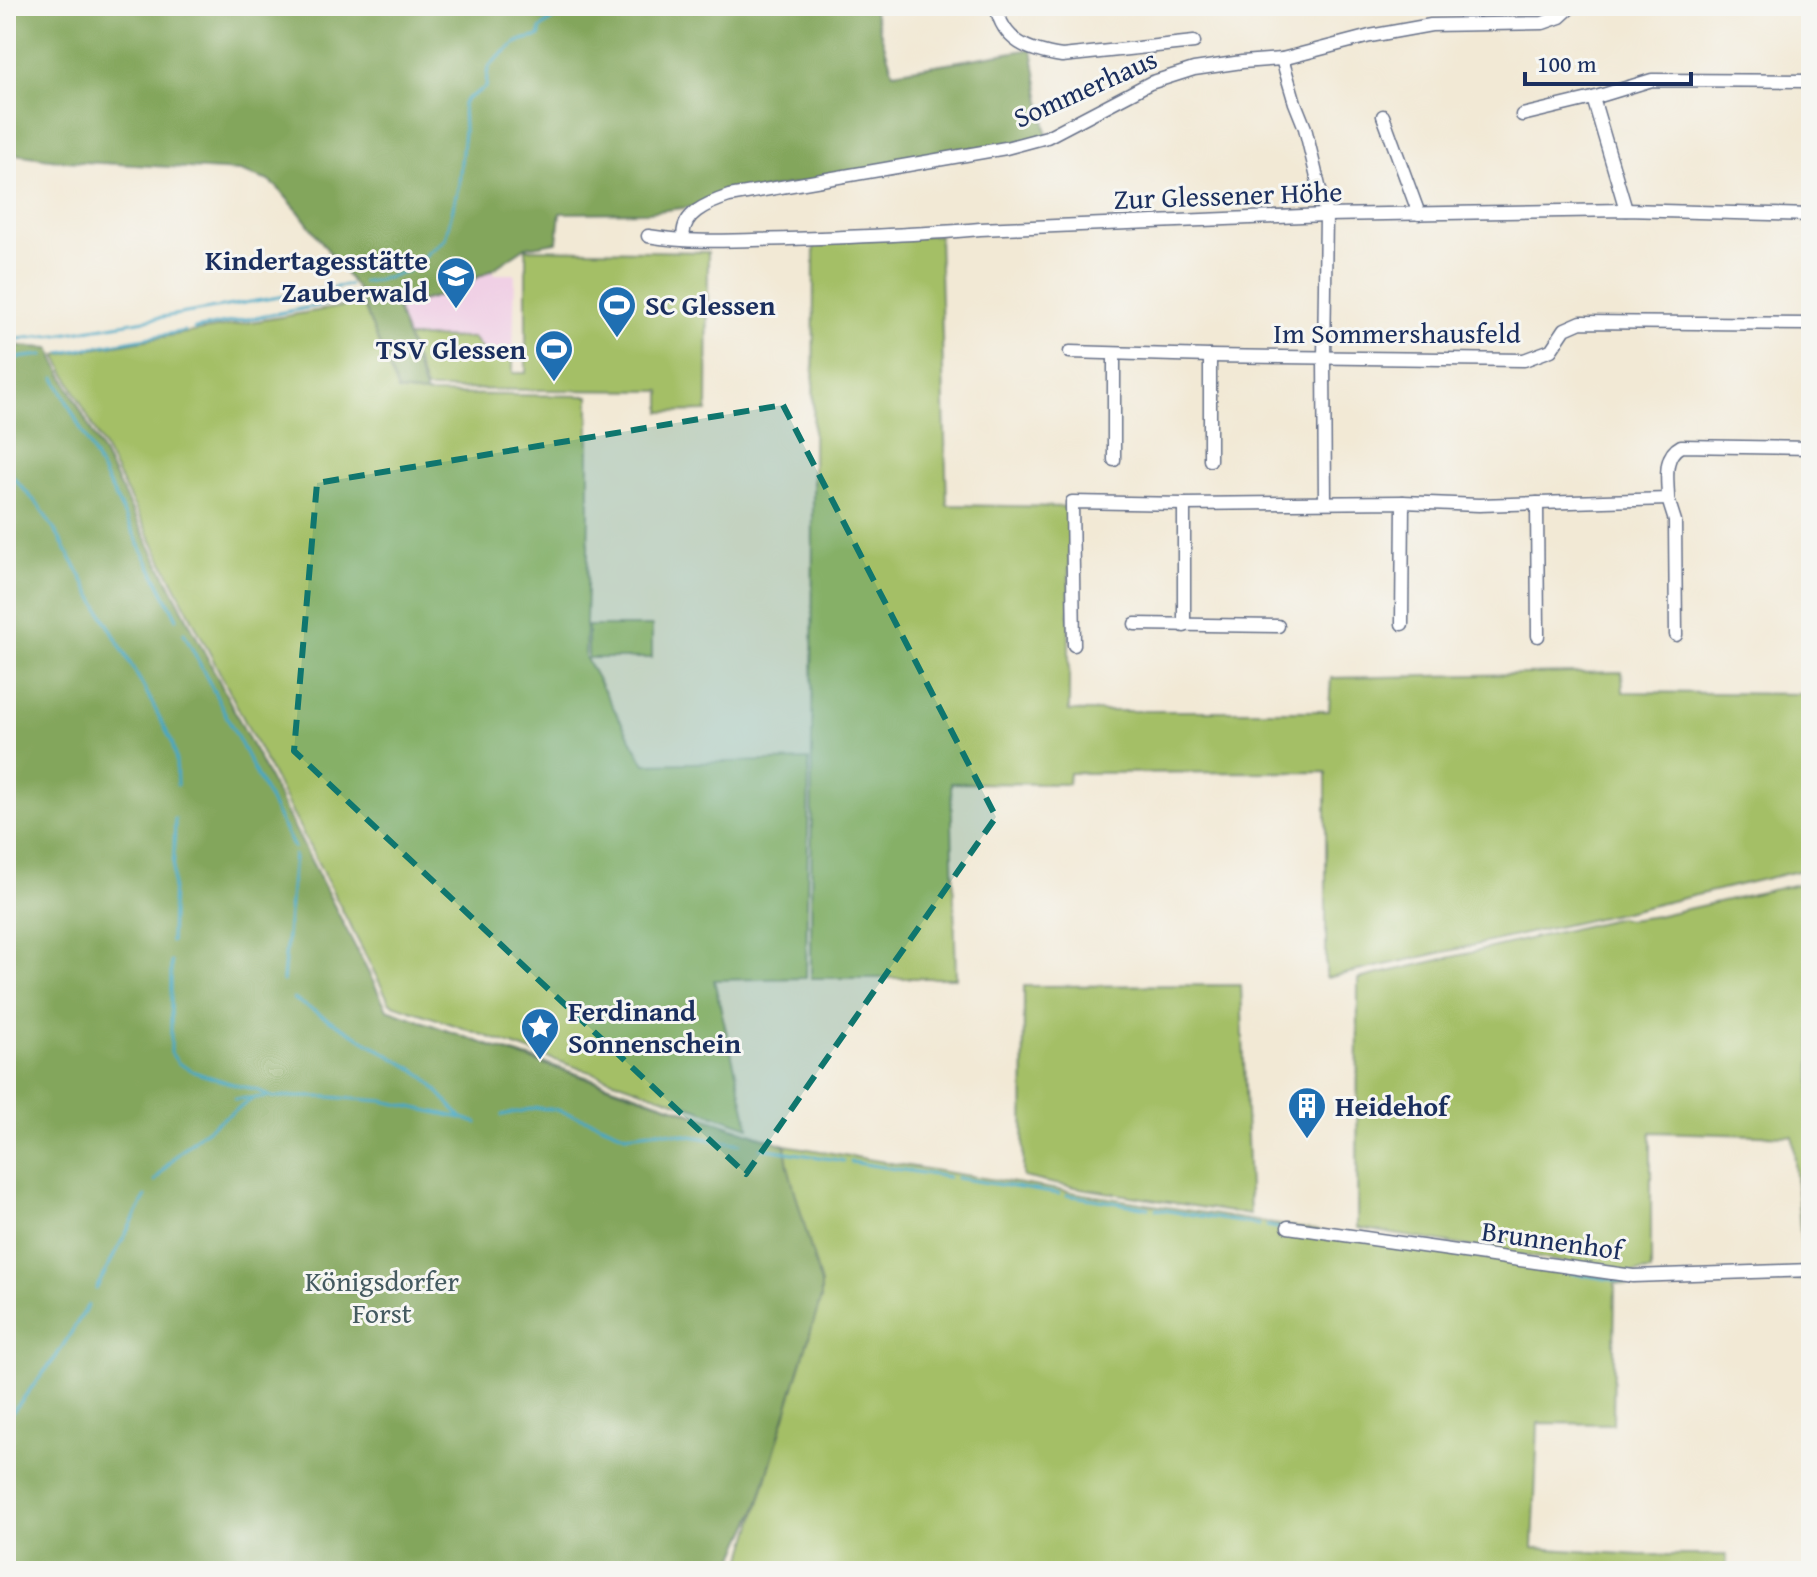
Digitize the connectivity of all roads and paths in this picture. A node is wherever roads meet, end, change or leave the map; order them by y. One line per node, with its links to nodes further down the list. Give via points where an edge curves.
1 (996, 6): 3 (street, via 1005,30 1024,47 1045,54)
2 (1572, 6): 4 (street, Sommerhaus, via 1543,23 1431,25)
3 (1194, 42)
4 (1282, 59): 11 (street); 14 (street, Sommerhaus, via 1194,69 1150,83 1047,137 1006,148 729,196 698,209 684,228)
5 (1811, 81): 6 (street, via 1652,80)
6 (1593, 98): 7 (street); 9 (street)
7 (1522, 115)
8 (1383, 116): 10 (street)
9 (1626, 210): 10 (street, Zur Glessener Höhe); 12 (street, Zur Glessener Höhe)
10 (1419, 214): 11 (street, Zur Glessener Höhe)
11 (1326, 215): 14 (street, Zur Glessener Höhe); 19 (street)
12 (1811, 215)
13 (648, 236): 14 (street, Zur Glessener Höhe)
14 (684, 240)
15 (1811, 324): 19 (street, Im Sommershausfeld, via 1581,322 1565,329 1551,350 1524,360)
16 (1070, 352): 17 (street, Im Sommershausfeld)
17 (1114, 354): 18 (street, Im Sommershausfeld); 21 (street)
18 (1210, 356): 19 (street, Im Sommershausfeld); 22 (street)
19 (1324, 359): 24 (street)
20 (1811, 448): 23 (street, via 1681,446 1667,462)
21 (1114, 460)
22 (1210, 460)
23 (1668, 499): 26 (street); 32 (street, via 1675,521)
24 (1325, 502): 25 (street); 27 (street)
25 (1403, 502): 26 (street); 29 (street)
26 (1537, 503): 33 (street)
27 (1184, 504): 30 (street); 34 (street, via 1072,502)
28 (1135, 624): 30 (street)
29 (1402, 624)
30 (1184, 626): 31 (street)
31 (1278, 626)
32 (1676, 635)
33 (1538, 636)
34 (1074, 645)
35 (1288, 1227): 36 (street, Brunnenhof, via 1633,1276)
36 (1811, 1270)

